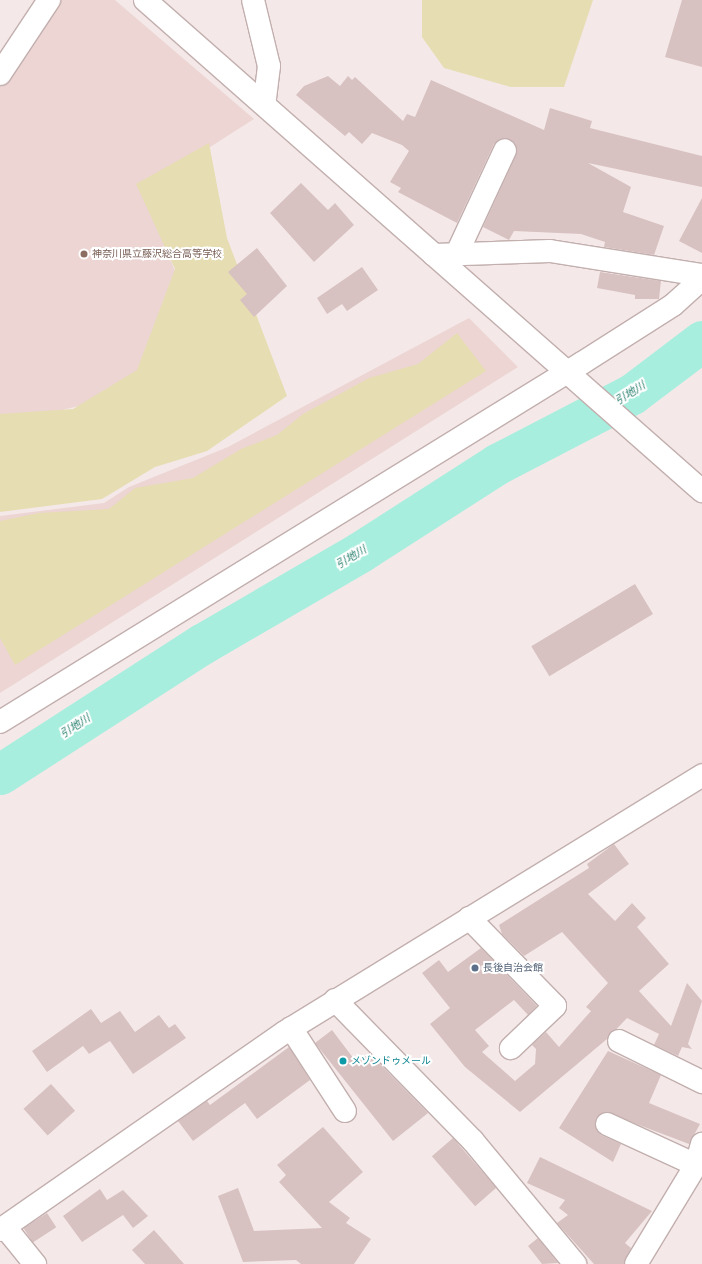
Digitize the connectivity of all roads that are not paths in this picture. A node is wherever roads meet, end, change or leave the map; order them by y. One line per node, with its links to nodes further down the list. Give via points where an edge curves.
1 (49, 0): 4 (street)
2 (145, 0): 5 (street)
3 (253, 0): 5 (street, via 269,66)
4 (0, 74)
5 (264, 104): 8 (street)
6 (505, 150): 7 (street)
7 (458, 252): 8 (street); 9 (street, via 550,251)
8 (434, 254): 11 (street)
9 (702, 275)
10 (702, 279): 11 (street, via 673,305)
11 (571, 379): 12 (street); 13 (street)
12 (702, 491)
13 (0, 722)
14 (702, 775): 15 (street)
15 (469, 918): 16 (street); 19 (street, via 555,1006)
16 (335, 1000): 17 (street); 27 (street, via 473,1141)
17 (291, 1028): 21 (street); 25 (street)
18 (619, 1042): 20 (street)
19 (511, 1048)
20 (702, 1082)
21 (345, 1111)
22 (607, 1124): 24 (street)
23 (702, 1144): 24 (street)
24 (696, 1165): 28 (street)
25 (3, 1228): 26 (street)
26 (35, 1264)
27 (575, 1264)
28 (636, 1264)

